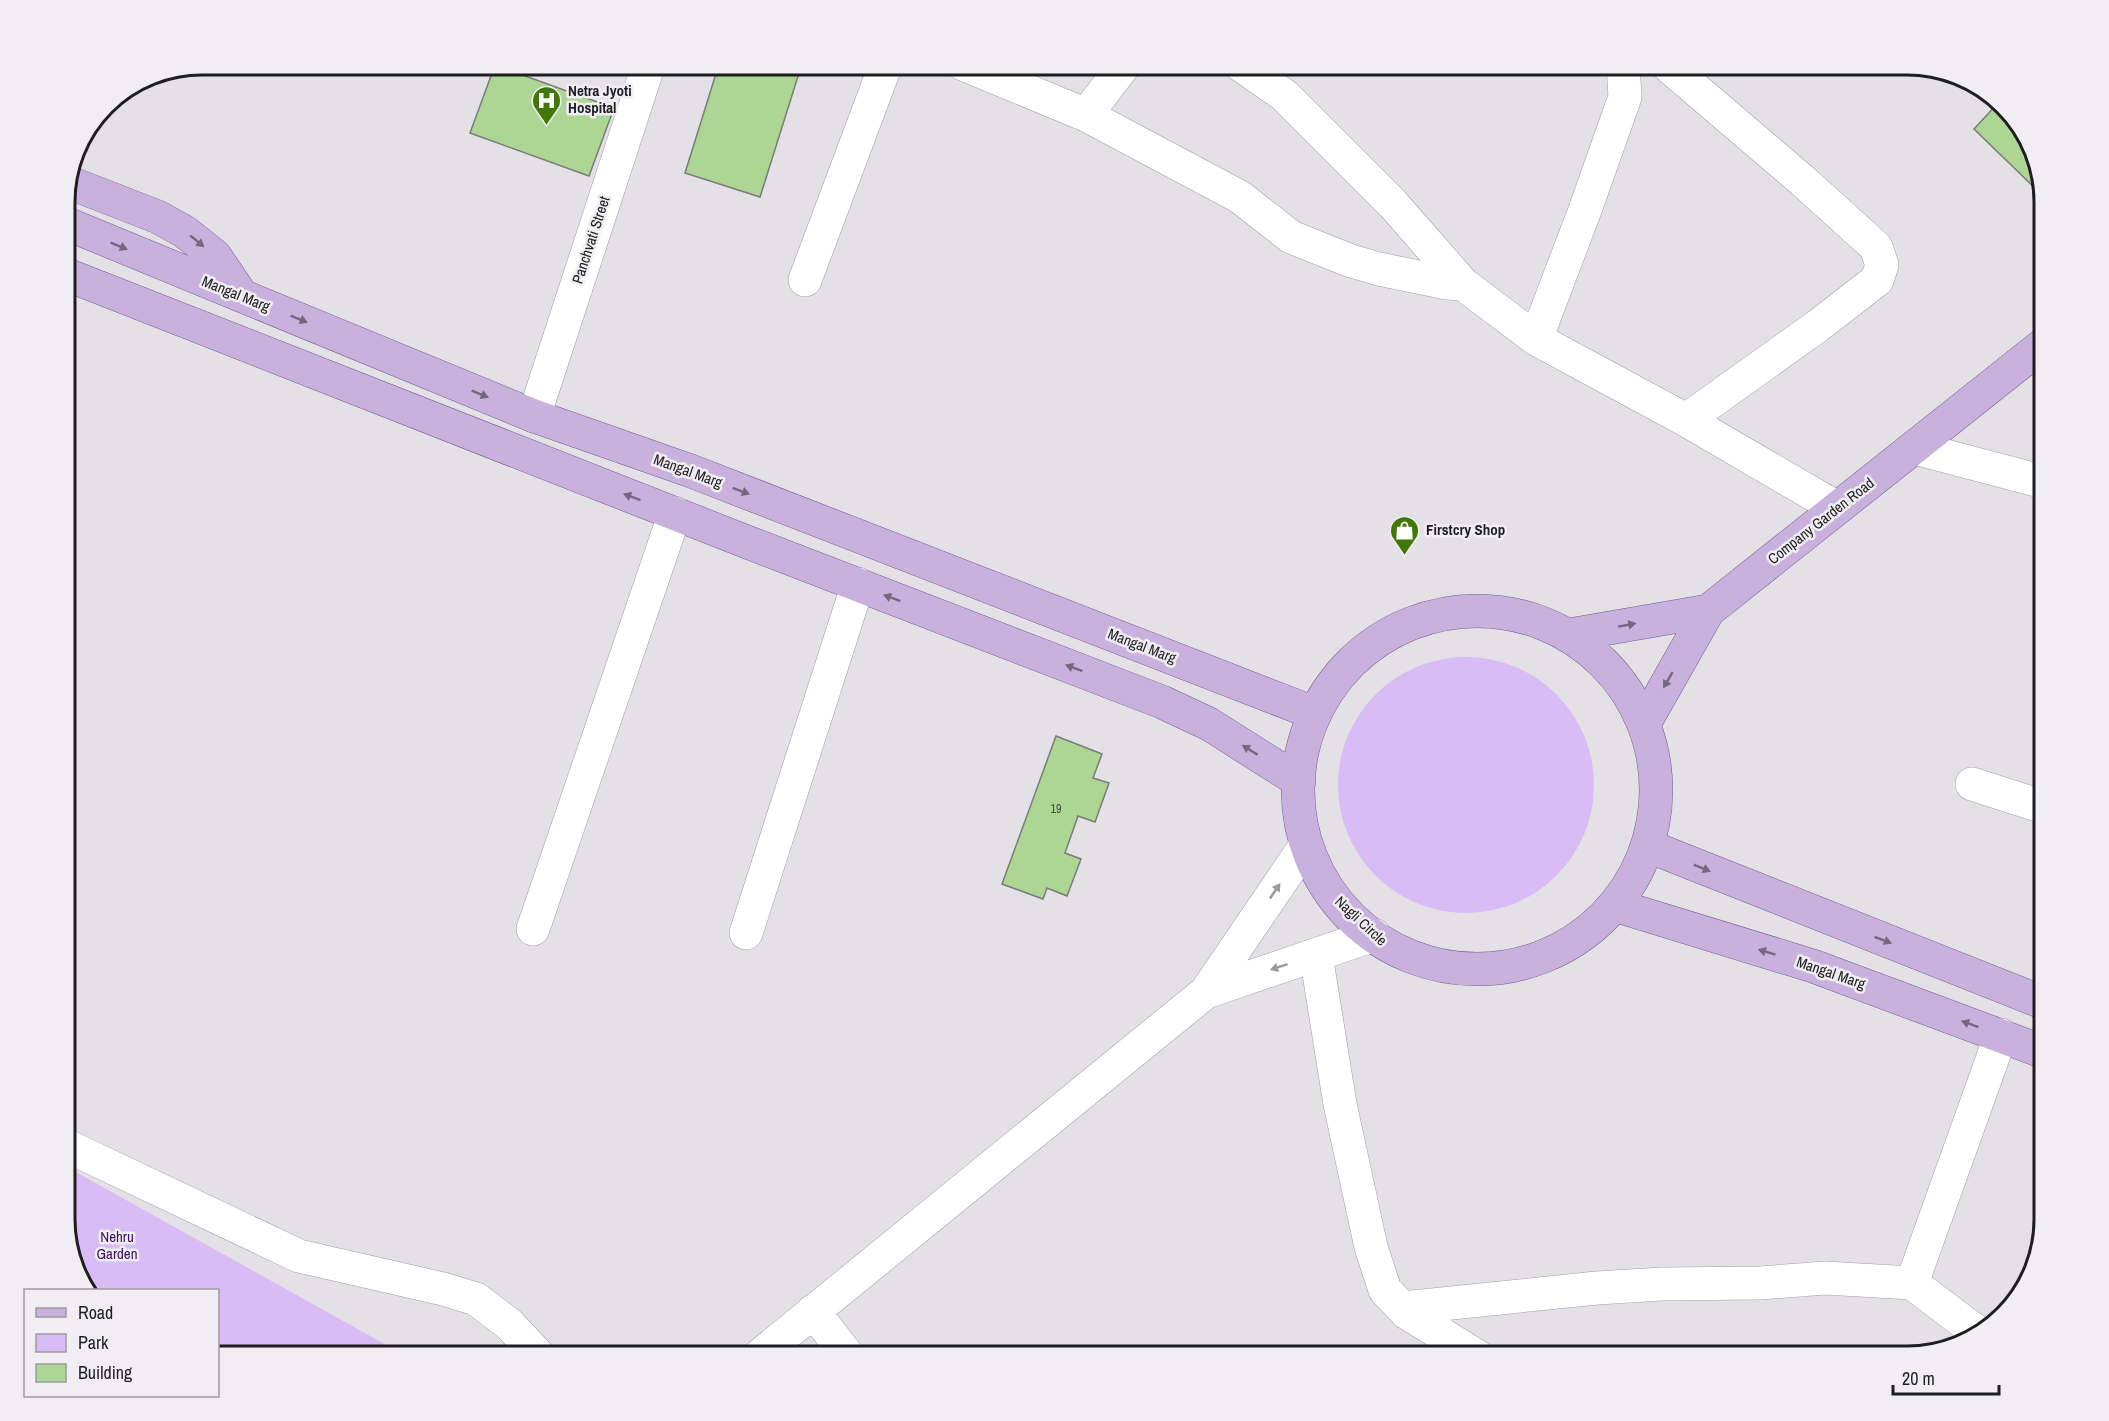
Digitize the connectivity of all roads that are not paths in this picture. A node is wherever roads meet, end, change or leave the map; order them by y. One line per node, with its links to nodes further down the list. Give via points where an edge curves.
1 (645, 75): 17 (street, Panchvati Street)
2 (882, 75): 12 (street)
3 (990, 75): 8 (street)
4 (1117, 75): 8 (street)
5 (1255, 75): 13 (street, via 1284,95 1393,204)
6 (1624, 75): 15 (street, via 1625,98)
7 (1679, 75): 18 (street, via 1876,247 1882,265 1877,280 1869,287)
8 (1086, 115): 13 (street, via 1240,197 1291,237 1379,269)
9 (76, 185): 14 (main road, one-way to 14, via 158,217 184,232 215,256)
10 (75, 227): 14 (main road, Mangal Marg, one-way to 14)
11 (75, 278): 22 (main road, one-way to 11)
12 (805, 280)
13 (1463, 284): 15 (street)
14 (242, 296): 17 (main road, Mangal Marg, one-way to 17)
15 (1536, 339): 18 (street)
16 (2034, 352): 19 (main road, Company Garden Road)
17 (534, 416): 26 (main road, Mangal Marg, one-way to 26, via 692,471)
18 (1686, 420): 21 (street)
19 (1915, 448): 20 (street); 21 (main road, Company Garden Road)
20 (2034, 479)
21 (1837, 508): 24 (main road, Company Garden Road)
22 (675, 513): 23 (main road); 34 (street)
23 (858, 584): 28 (main road, one-way to 23, via 1209,724 1162,702); 35 (street)
24 (1708, 611): 25 (main road, Company Garden Road, one-way to 24); 27 (main road, one-way to 27)
25 (1569, 635): 26 (main road, Nagli Circle, via 1545,622 1500,611 1455,610 1411,622 1372,644 1339,675); 27 (main road, Nagli Circle, via 1617,675)
26 (1314, 713): 28 (main road, Nagli Circle, via 1301,756)
27 (1644, 724): 32 (main road, Nagli Circle, via 1654,756 1657,802)
28 (1299, 781): 31 (main road, Nagli Circle, via 1298,801)
29 (1972, 784): 30 (street)
30 (2034, 804)
31 (1306, 845): 36 (main road, Nagli Circle, via 1325,887); 38 (street, one-way to 31)
32 (1648, 846): 33 (main road, Nagli Circle, via 1629,887); 39 (main road, one-way to 39)
33 (1614, 905): 36 (main road, Nagli Circle, via 1600,922 1563,948 1521,965 1476,970 1431,964 1390,948); 40 (main road, Mangal Marg, one-way to 33, via 1813,966)
34 (533, 929)
35 (746, 933)
36 (1374, 935): 37 (street)
37 (1316, 955): 38 (street, one-way to 38); 44 (street, via 1340,1104 1371,1247 1385,1290)
38 (1206, 992): 45 (street)
39 (2034, 999)
40 (2001, 1035): 41 (main road, Mangal Marg); 43 (street)
41 (2034, 1048)
42 (75, 1150): 47 (street, via 299,1256 476,1299)
43 (1912, 1283): 44 (street, via 1826,1278 1662,1284); 46 (street)
44 (1402, 1308): 50 (street)
45 (813, 1311): 48 (street); 49 (street)
46 (1972, 1328)
47 (529, 1346)
48 (771, 1346)
49 (840, 1346)
50 (1461, 1346)

